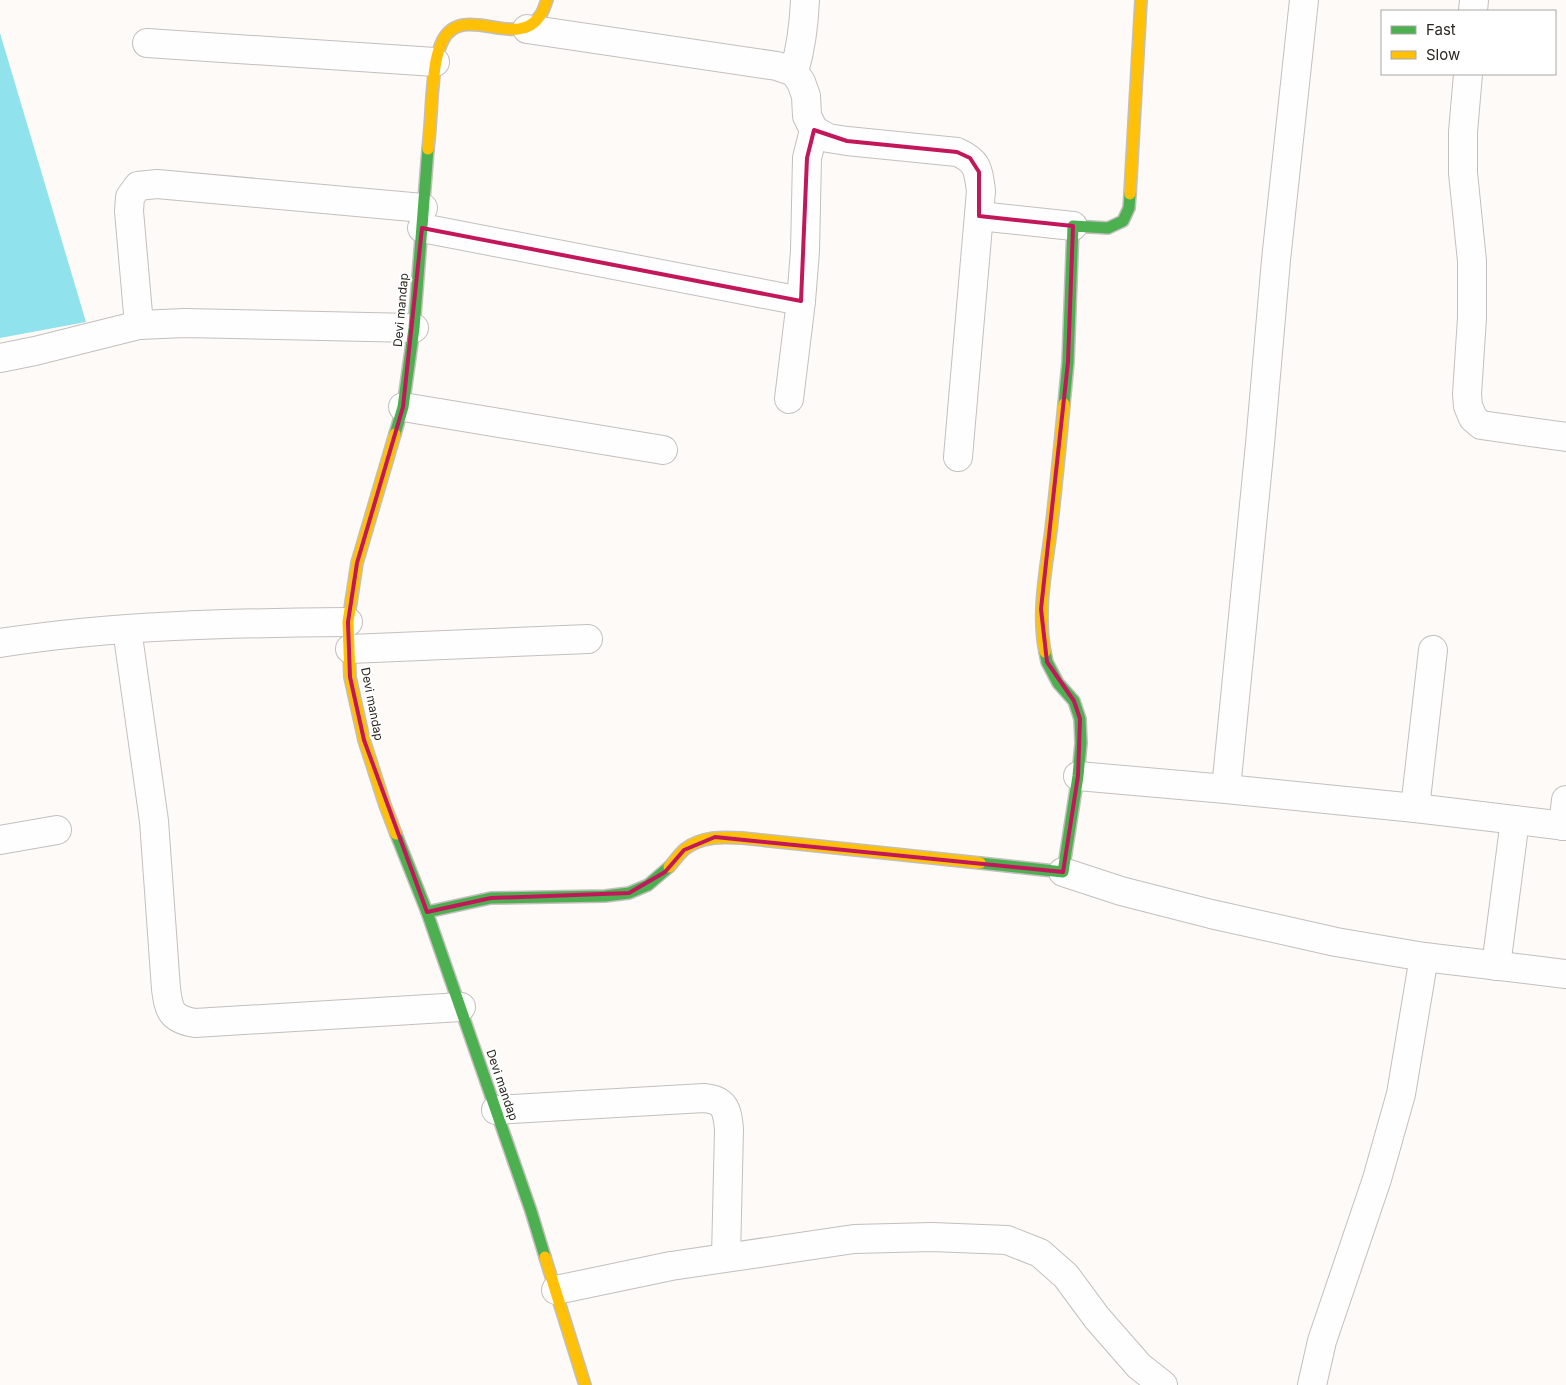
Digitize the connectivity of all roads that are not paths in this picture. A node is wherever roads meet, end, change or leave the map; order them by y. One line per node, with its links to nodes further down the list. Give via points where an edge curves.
1 (547, 0): 5 (street, via 538,21)
2 (804, 0): 8 (street, via 804,22)
3 (1141, 0): 13 (street, via 1129,208 1122,222 1108,228)
4 (1304, 0): 30 (street)
5 (527, 29): 7 (street, Devi mandap, via 465,25 451,29); 8 (street, via 777,66)
6 (147, 42): 7 (street)
7 (435, 62): 12 (street, Devi mandap)
8 (794, 72): 10 (street, via 802,82 807,116)
9 (1468, 75): 20 (street, via 1463,173 1472,261 1468,406 1473,418 1481,425)
10 (814, 130): 11 (street, via 828,138 956,152 970,158 979,172); 14 (street, via 807,158)
11 (979, 216): 13 (street); 22 (street)
12 (423, 218): 14 (street); 15 (street, via 157,184 138,186 130,197 129,211); 16 (street, Devi mandap)
13 (1073, 226): 29 (street, via 1068,362 1041,609 1047,662 1058,683 1074,701 1080,719 1082,743)
14 (801, 301): 18 (street)
15 (139, 325): 16 (street, via 185,323); 17 (street)
16 (414, 328): 19 (street, Devi mandap)
17 (0, 358)
18 (788, 399)
19 (404, 407): 21 (street); 23 (street, Devi mandap, via 357,563)
20 (1566, 438)
21 (663, 450)
22 (958, 456)
23 (348, 622): 24 (street); 27 (street, Devi mandap)
24 (127, 629): 26 (street); 41 (street, via 154,821 166,989 168,1005 174,1016 195,1023)
25 (588, 639): 27 (street)
26 (0, 642)
27 (350, 649): 37 (street, Devi mandap, via 350,677 364,740)
28 (1433, 650): 31 (street)
29 (1078, 776): 30 (street); 36 (street)
30 (1226, 789): 31 (street)
31 (1415, 808): 33 (street)
32 (1565, 818): 33 (street)
33 (1514, 820): 39 (street)
34 (57, 830): 35 (street)
35 (0, 840)
36 (1063, 872): 37 (street, via 715,837 684,850 665,872 648,885 629,893 491,898); 38 (street, via 1210,914 1336,942)
37 (426, 912): 41 (street, Devi mandap)
38 (1424, 957): 39 (street); 47 (street, via 1401,1094 1377,1179 1322,1341)
39 (1496, 966): 40 (street)
40 (1566, 974)
41 (460, 1007): 42 (street, Devi mandap)
42 (496, 1110): 43 (street, via 714,1099 723,1105 728,1115); 44 (street, Devi mandap)
43 (726, 1257): 44 (street); 46 (street, via 854,1239 932,1237 1007,1240 1040,1253 1066,1276 1139,1366)
44 (556, 1290): 45 (street, Devi mandap)
45 (585, 1385)
46 (1163, 1385)
47 (1312, 1385)

